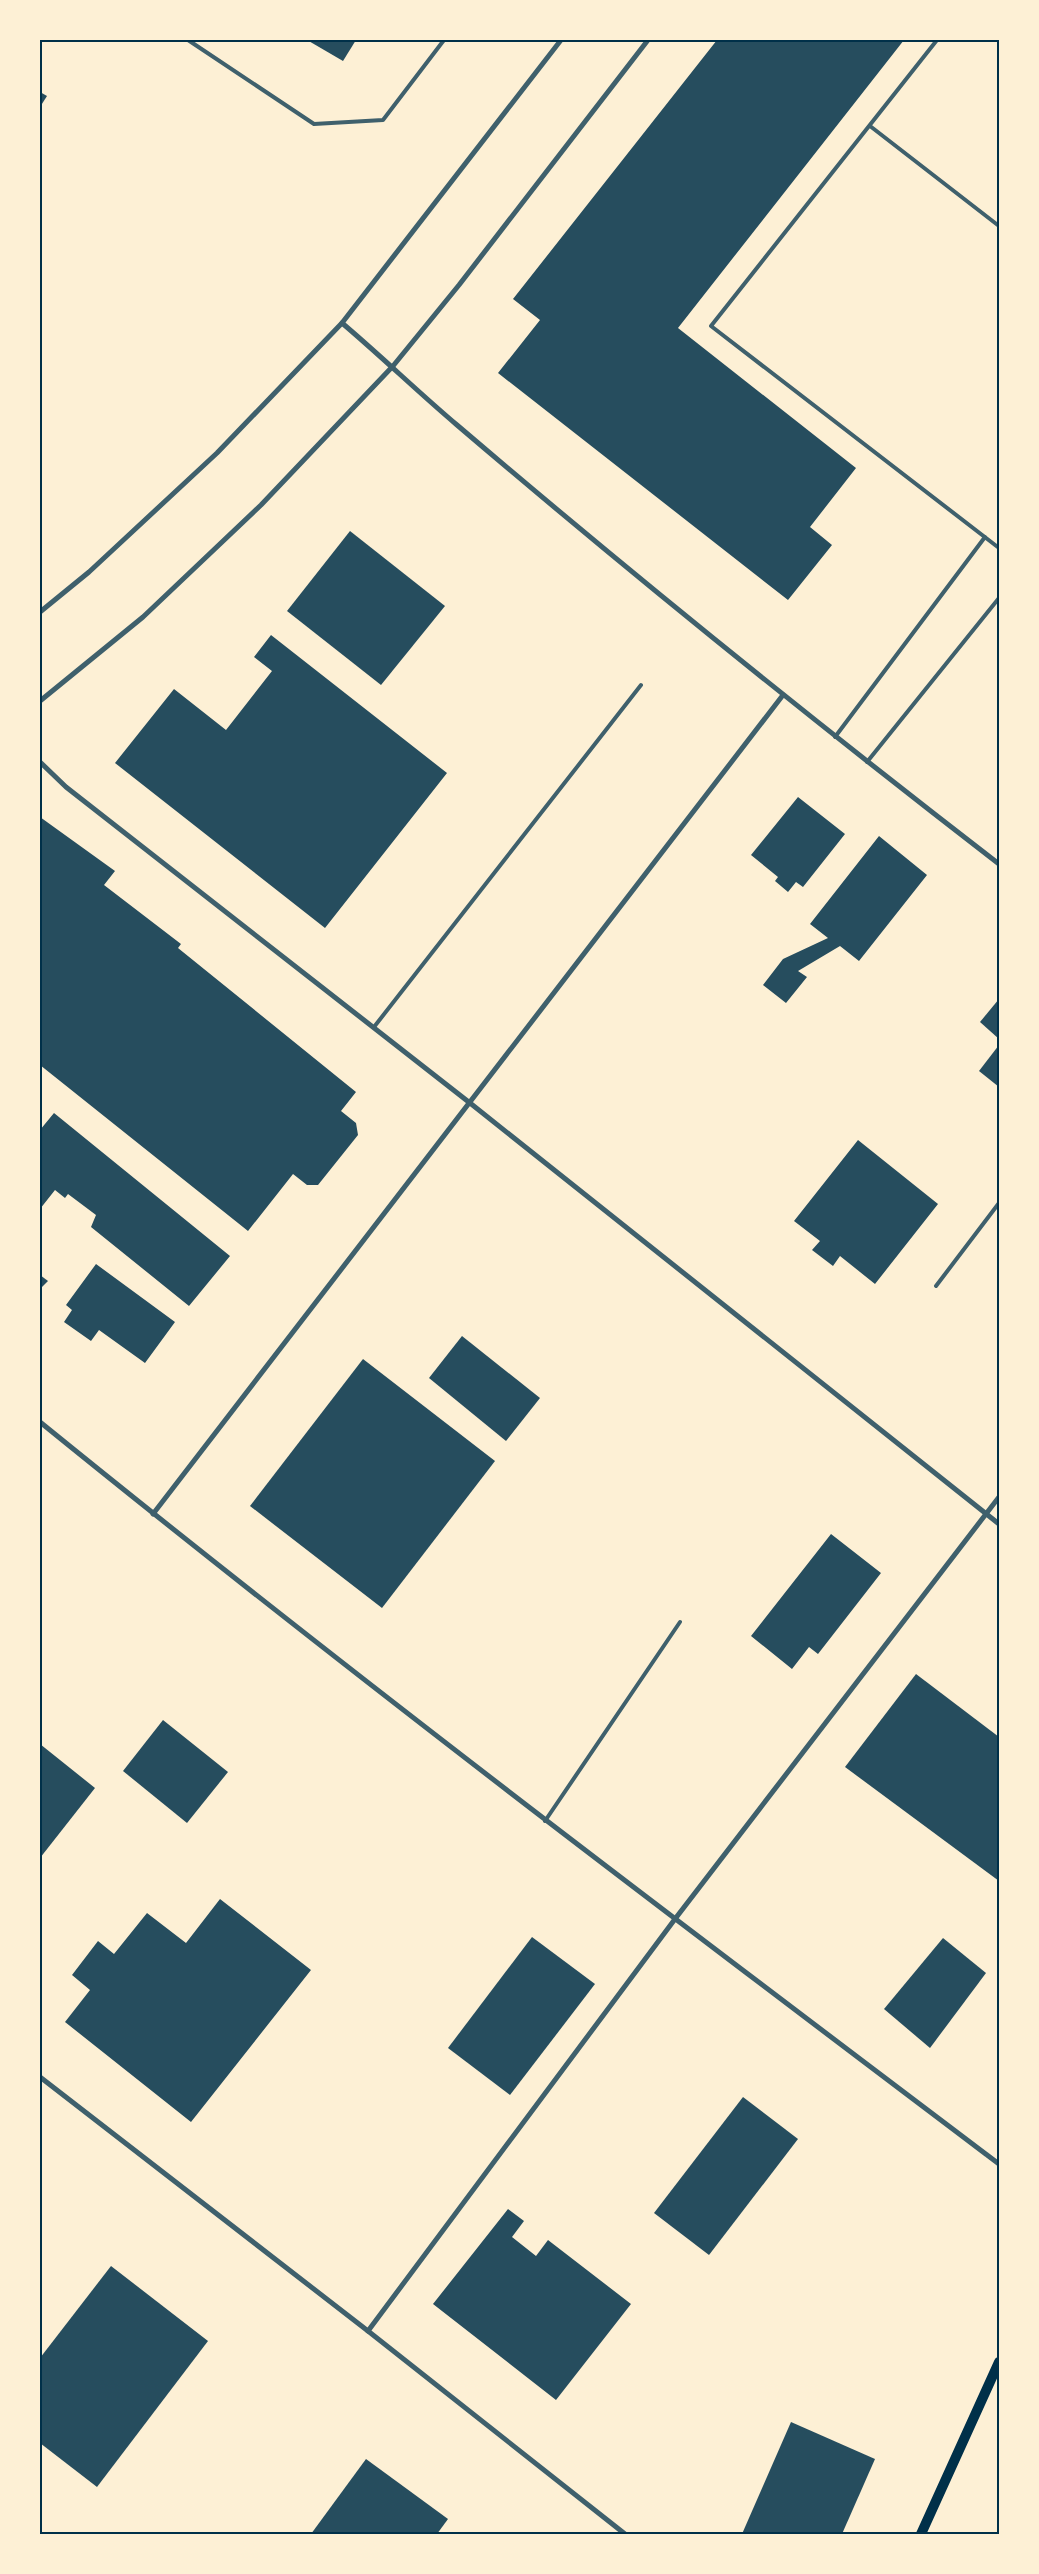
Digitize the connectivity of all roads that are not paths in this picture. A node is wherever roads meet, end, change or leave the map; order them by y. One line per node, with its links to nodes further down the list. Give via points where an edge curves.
1 (188, 40): 2 (lane, via 314,124 382,120)
2 (444, 40)
3 (561, 40): 8 (street)
4 (648, 40): 9 (street)
5 (937, 40): 6 (lane)
6 (870, 126): 7 (lane); 10 (lane, via 712,326)
7 (999, 226)
8 (342, 323): 9 (street); 13 (street, via 217,453 89,572)
9 (393, 366): 15 (street, via 456,424); 16 (street, via 261,505 142,617)
10 (985, 538): 11 (lane); 17 (lane)
11 (999, 548)
12 (999, 598): 19 (lane)
13 (40, 612)
14 (641, 685): 21 (lane)
15 (783, 694): 17 (street); 22 (street)
16 (40, 701)
17 (835, 737): 19 (street)
18 (40, 762): 21 (street, via 66,787)
19 (867, 762): 20 (street)
20 (999, 864)
21 (374, 1027): 22 (street)
22 (470, 1103): 27 (street); 28 (street)
23 (999, 1203): 24 (lane)
24 (936, 1286)
25 (40, 1422): 27 (street)
26 (999, 1497): 28 (street)
27 (153, 1514): 31 (street)
28 (986, 1514): 29 (street); 32 (street)
29 (999, 1524)
30 (680, 1622): 31 (lane)
31 (545, 1821): 32 (street)
32 (675, 1919): 34 (street); 35 (street)
33 (40, 2077): 35 (street)
34 (999, 2164)
35 (368, 2331): 37 (street)
36 (999, 2362): 38 (main road)
37 (625, 2534)
38 (921, 2534)

